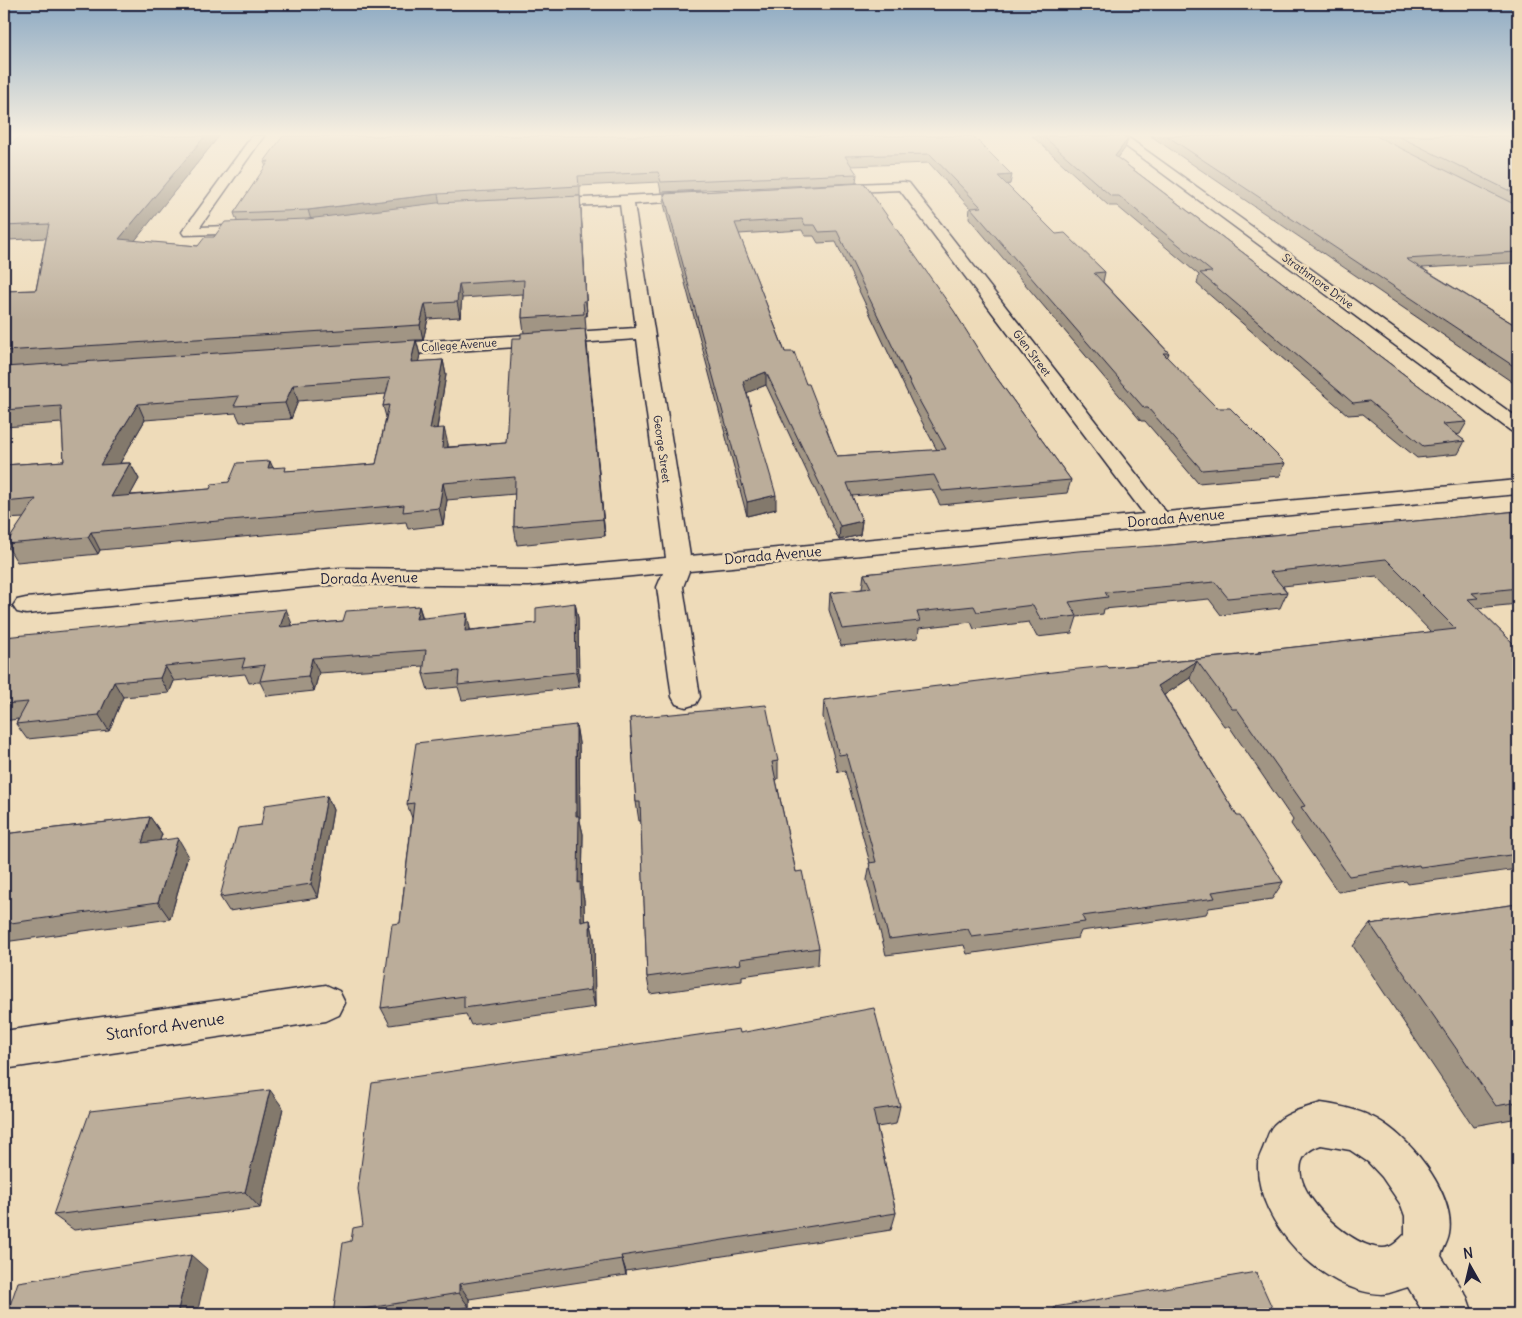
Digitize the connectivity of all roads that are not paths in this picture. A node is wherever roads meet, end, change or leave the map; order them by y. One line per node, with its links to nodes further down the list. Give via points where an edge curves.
1 (214, 198): 7 (street, via 189,232)
2 (659, 198): 5 (street)
3 (913, 198): 12 (street, Glen Street)
4 (1203, 198): 10 (street, Strathmore Drive)
5 (626, 199): 6 (street); 8 (street, George Street)
6 (528, 205)
7 (274, 228)
8 (645, 333): 9 (street, College Avenue); 13 (street, George Street)
9 (369, 351)
10 (1518, 426)
11 (1518, 487): 12 (street, Dorada Avenue)
12 (1160, 520): 13 (street, Dorada Avenue)
13 (679, 564): 14 (street, Dorada Avenue, via 529,578 340,576); 15 (street, George Street, via 670,587)
14 (26, 606)
15 (686, 696)
16 (326, 1003): 17 (street, Stanford Avenue)
17 (7, 1057)
18 (1416, 1258): 19 (street)
19 (1450, 1314)

